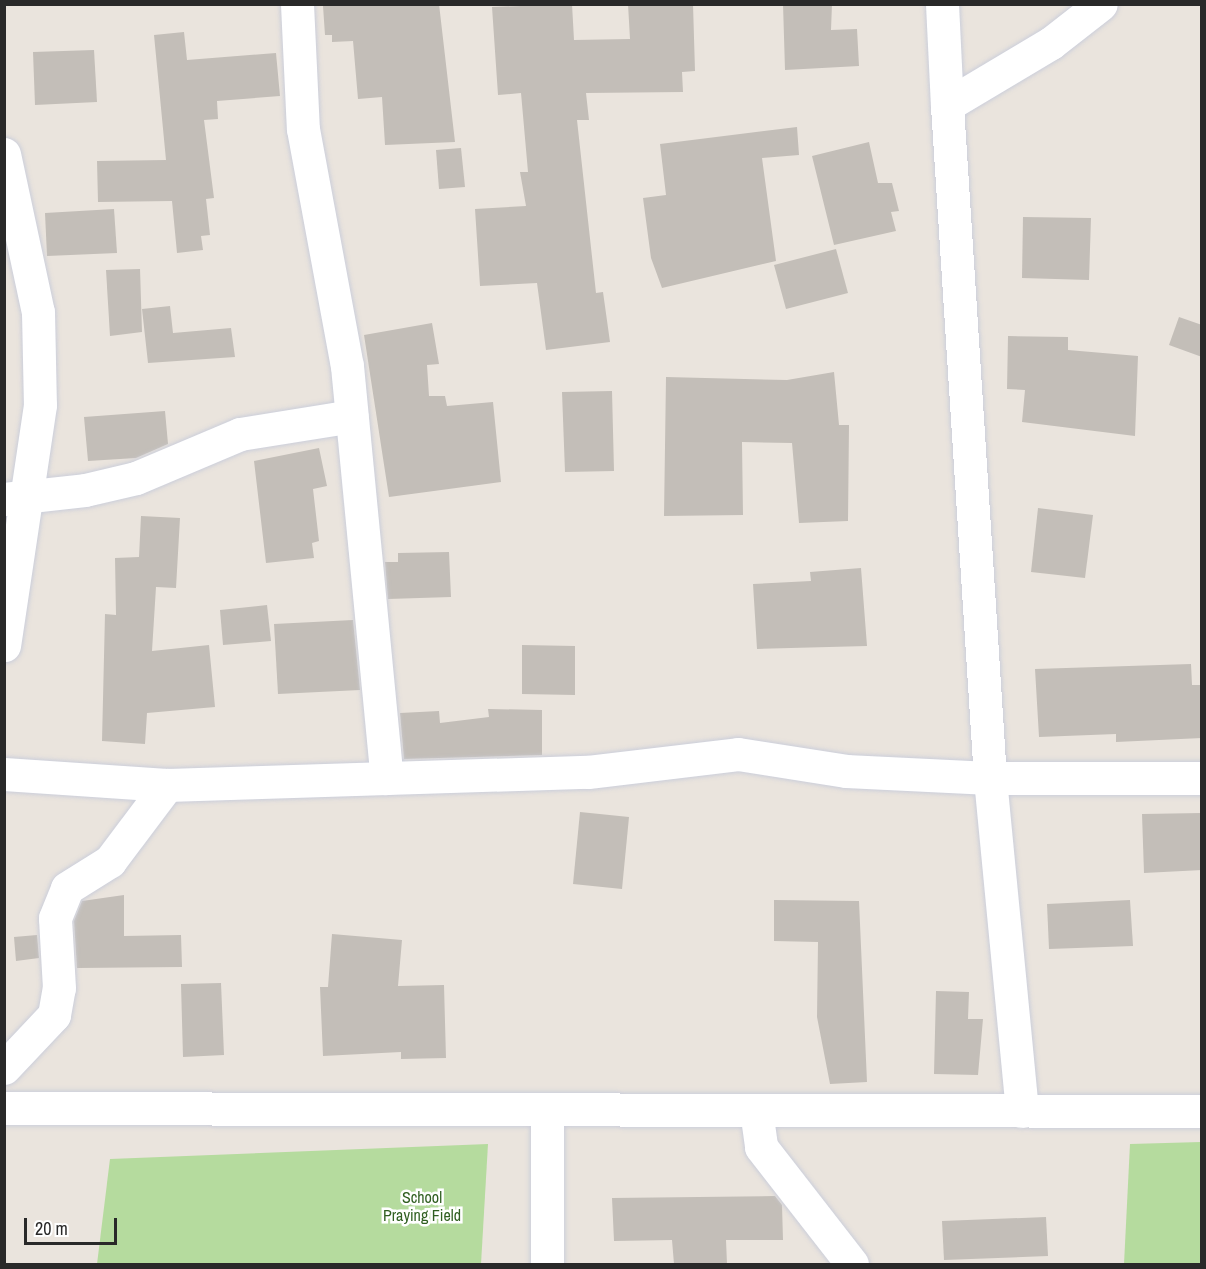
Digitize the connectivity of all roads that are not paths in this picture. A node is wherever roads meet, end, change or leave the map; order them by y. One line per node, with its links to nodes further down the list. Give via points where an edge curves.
1 (297, 4): 6 (street, via 303,129)
2 (942, 4): 4 (street)
3 (1101, 4): 4 (street, via 1051,43)
4 (947, 105): 11 (street)
5 (4, 154): 7 (street, via 38,312 40,405)
6 (352, 416): 7 (street, via 240,434 136,478); 10 (street)
7 (15, 500): 8 (street)
8 (4, 645)
9 (4, 774): 13 (street)
10 (387, 778): 11 (street, via 588,772 738,754 846,771); 13 (street)
11 (990, 778): 12 (street); 18 (street)
12 (1202, 778)
13 (167, 785): 14 (street, via 110,861 68,888 55,918 58,988 54,1015)
14 (4, 1068)
15 (4, 1108): 16 (street)
16 (547, 1110): 17 (street); 20 (street)
17 (756, 1110): 18 (street); 21 (street, via 761,1147)
18 (1022, 1111): 19 (street)
19 (1202, 1111)
20 (547, 1264)
21 (852, 1264)

